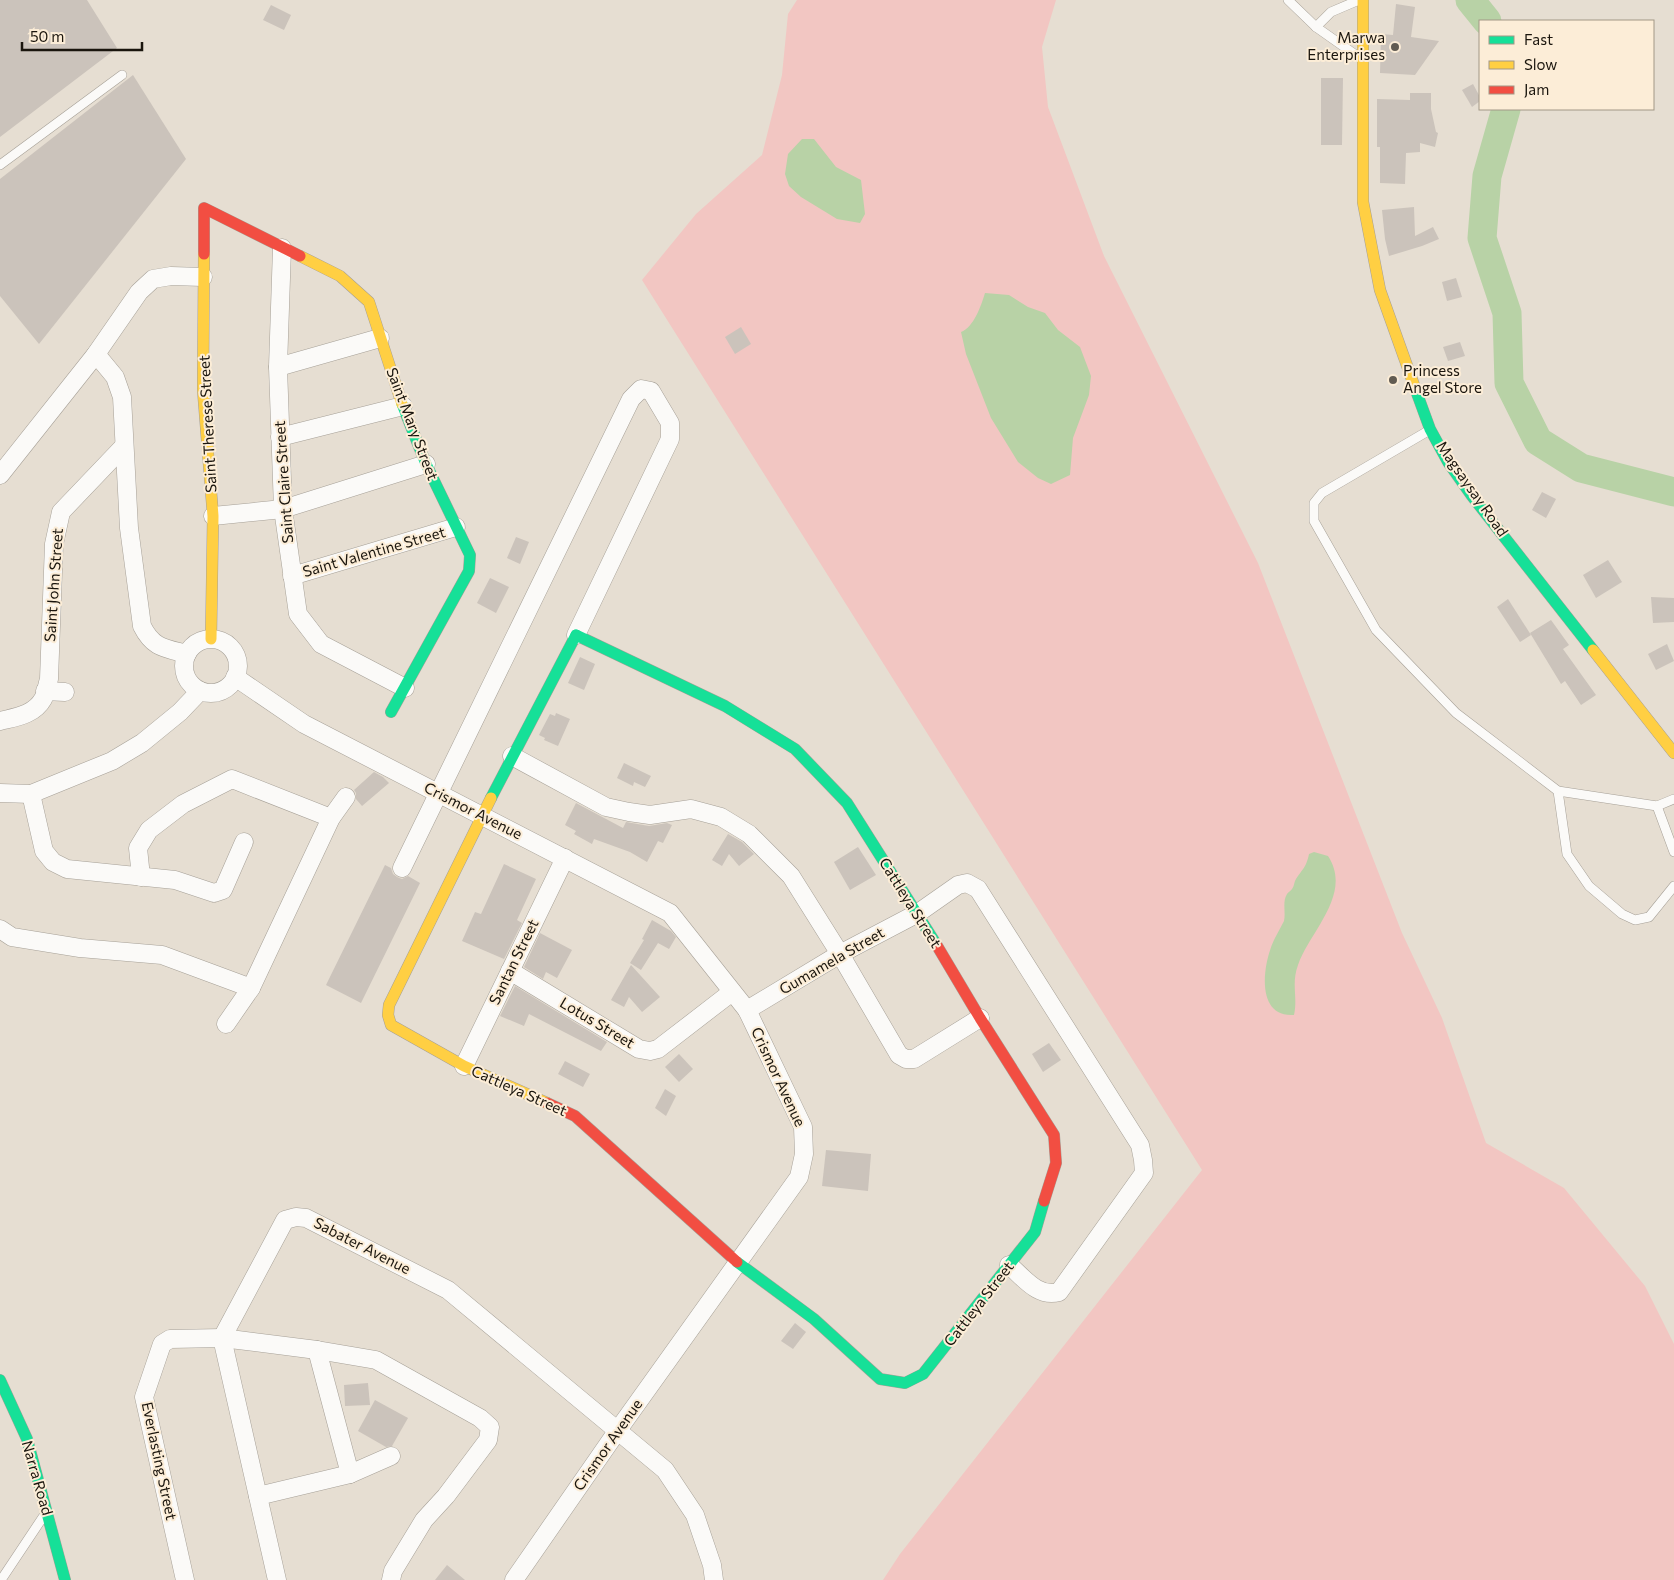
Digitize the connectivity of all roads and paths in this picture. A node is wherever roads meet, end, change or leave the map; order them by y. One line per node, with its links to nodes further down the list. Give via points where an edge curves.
1 (1288, 0): 3 (lane)
2 (1361, 0): 3 (lane, via 1331,12); 4 (street, Magsaysay Road)
3 (1316, 27): 4 (lane)
4 (1363, 60): 14 (street, Magsaysay Road, via 1363,202 1380,290)
5 (122, 75): 6 (lane)
6 (0, 164)
7 (204, 208): 8 (street, Saint Mary Street); 9 (street, Saint Therese Street)
8 (282, 248): 10 (street, Saint Mary Street, via 340,276 369,302); 12 (street, Saint Claire Street)
9 (203, 278): 11 (street, via 171,276 153,279 139,292); 20 (street, Saint Therese Street, via 203,390)
10 (380, 338): 12 (street); 13 (street, Saint Mary Street)
11 (96, 354): 16 (street, via 115,377 122,397); 18 (street)
12 (278, 367): 15 (street, Saint Claire Street)
13 (403, 406): 15 (street); 17 (street, Saint Mary Street)
14 (1430, 430): 33 (street, Magsaysay Road, via 1472,496); 35 (lane, via 1322,493 1314,503 1314,521 1376,630 1456,713)
15 (280, 436): 19 (street, Saint Claire Street)
16 (124, 446): 25 (street, via 129,528 142,626 149,638 163,648); 28 (street, Saint John Street, via 61,512 54,544 49,679)
17 (426, 464): 19 (street); 21 (street, Saint Mary Street)
18 (0, 475)
19 (282, 508): 20 (street); 22 (street, Saint Claire Street)
20 (213, 516): 24 (street, Saint Therese Street)
21 (456, 527): 22 (street, Saint Valentine Street); 27 (street, Saint Mary Street, via 470,555 469,572)
22 (292, 576): 27 (street, Saint Claire Street, via 298,614 321,644)
23 (576, 635): 34 (street, Cattleya Street); 38 (street, via 670,439 670,423 651,391 641,389 631,399); 50 (street, Cattleya Street, via 725,706 795,749 847,803)
24 (211, 639): 25 (street, via 197,643); 26 (street, via 224,643 234,652 238,664)
25 (187, 654): 29 (street, via 184,662 187,680)
26 (236, 677): 29 (street, via 224,690 208,694); 38 (street, Crismor Avenue, via 304,724)
27 (405, 688): 31 (street, Saint Mary Street)
28 (45, 691): 30 (street); 32 (street, Saint John Street, via 43,700 27,715)
29 (200, 691): 37 (street, via 142,743 112,761)
30 (65, 692)
31 (391, 712)
32 (0, 721)
33 (1674, 753)
34 (512, 756): 42 (street, Cattleya Street); 52 (street, via 606,807 650,815 691,809 721,817 748,834 791,876)
35 (1558, 791): 41 (lane); 49 (lane, via 1567,854 1595,892 1622,914 1635,920 1650,917)
36 (0, 793): 37 (street)
37 (31, 794): 48 (street, via 44,851 53,862 67,869)
38 (438, 794): 42 (street, Crismor Avenue); 47 (street)
39 (346, 796): 43 (street)
40 (1674, 799): 41 (lane)
41 (1657, 806): 45 (lane)
42 (481, 816): 46 (street, Crismor Avenue); 59 (street, Cattleya Street, via 389,1005 388,1016 391,1025)
43 (331, 818): 48 (street, via 232,780 183,804 149,830 138,848); 54 (street)
44 (244, 842): 48 (street, via 223,890 214,893 176,880)
45 (1674, 852)
46 (565, 858): 53 (street, Santan Street); 55 (street, Crismor Avenue, via 670,913)
47 (402, 868)
48 (141, 877)
49 (1674, 886)
50 (918, 913): 52 (street, Gumamela Street); 57 (street, Cattleya Street); 61 (street, Gumamela Street, via 958,885 967,883 978,889 1140,1145 1144,1173 1059,1292 1039,1291)
51 (0, 929): 54 (street, via 12,937 80,948 162,955)
52 (840, 954): 56 (street, Gumamela Street); 57 (street, via 899,1055 906,1059 914,1059)
53 (510, 971): 55 (street, Lotus Street, via 639,1049 650,1051 658,1049); 59 (street, Santan Street)
54 (251, 988): 58 (street)
55 (732, 992): 56 (street, Crismor Avenue)
56 (747, 1010): 60 (street, Crismor Avenue, via 803,1127 804,1154 799,1177)
57 (980, 1018): 61 (street, Cattleya Street, via 1054,1135 1056,1163 1035,1232)
58 (226, 1024)
59 (464, 1066): 60 (street, Cattleya Street, via 575,1116)
60 (738, 1263): 61 (street, Cattleya Street, via 814,1319 880,1380 905,1383 923,1374); 65 (street, Crismor Avenue)
61 (1009, 1265)
62 (222, 1338): 63 (street); 65 (street, Sabater Avenue, via 285,1220 306,1218 448,1290); 68 (street); 72 (street, Everlasting Street, via 170,1339 162,1344 144,1398)
63 (317, 1350): 67 (street); 74 (street, via 376,1360 480,1418 490,1427 488,1440 424,1520 393,1571)
64 (0, 1380): 69 (street, Narra Road, via 27,1440)
65 (618, 1430): 75 (street, Crismor Avenue); 76 (street, via 665,1470 695,1515)
66 (390, 1456): 67 (street)
67 (350, 1474): 68 (street)
68 (258, 1496): 73 (street)
69 (46, 1511): 70 (lane); 71 (street, Narra Road)
70 (1, 1580)
71 (65, 1580)
72 (185, 1580)
73 (278, 1580)
74 (391, 1580)
75 (514, 1580)
76 (714, 1580)

